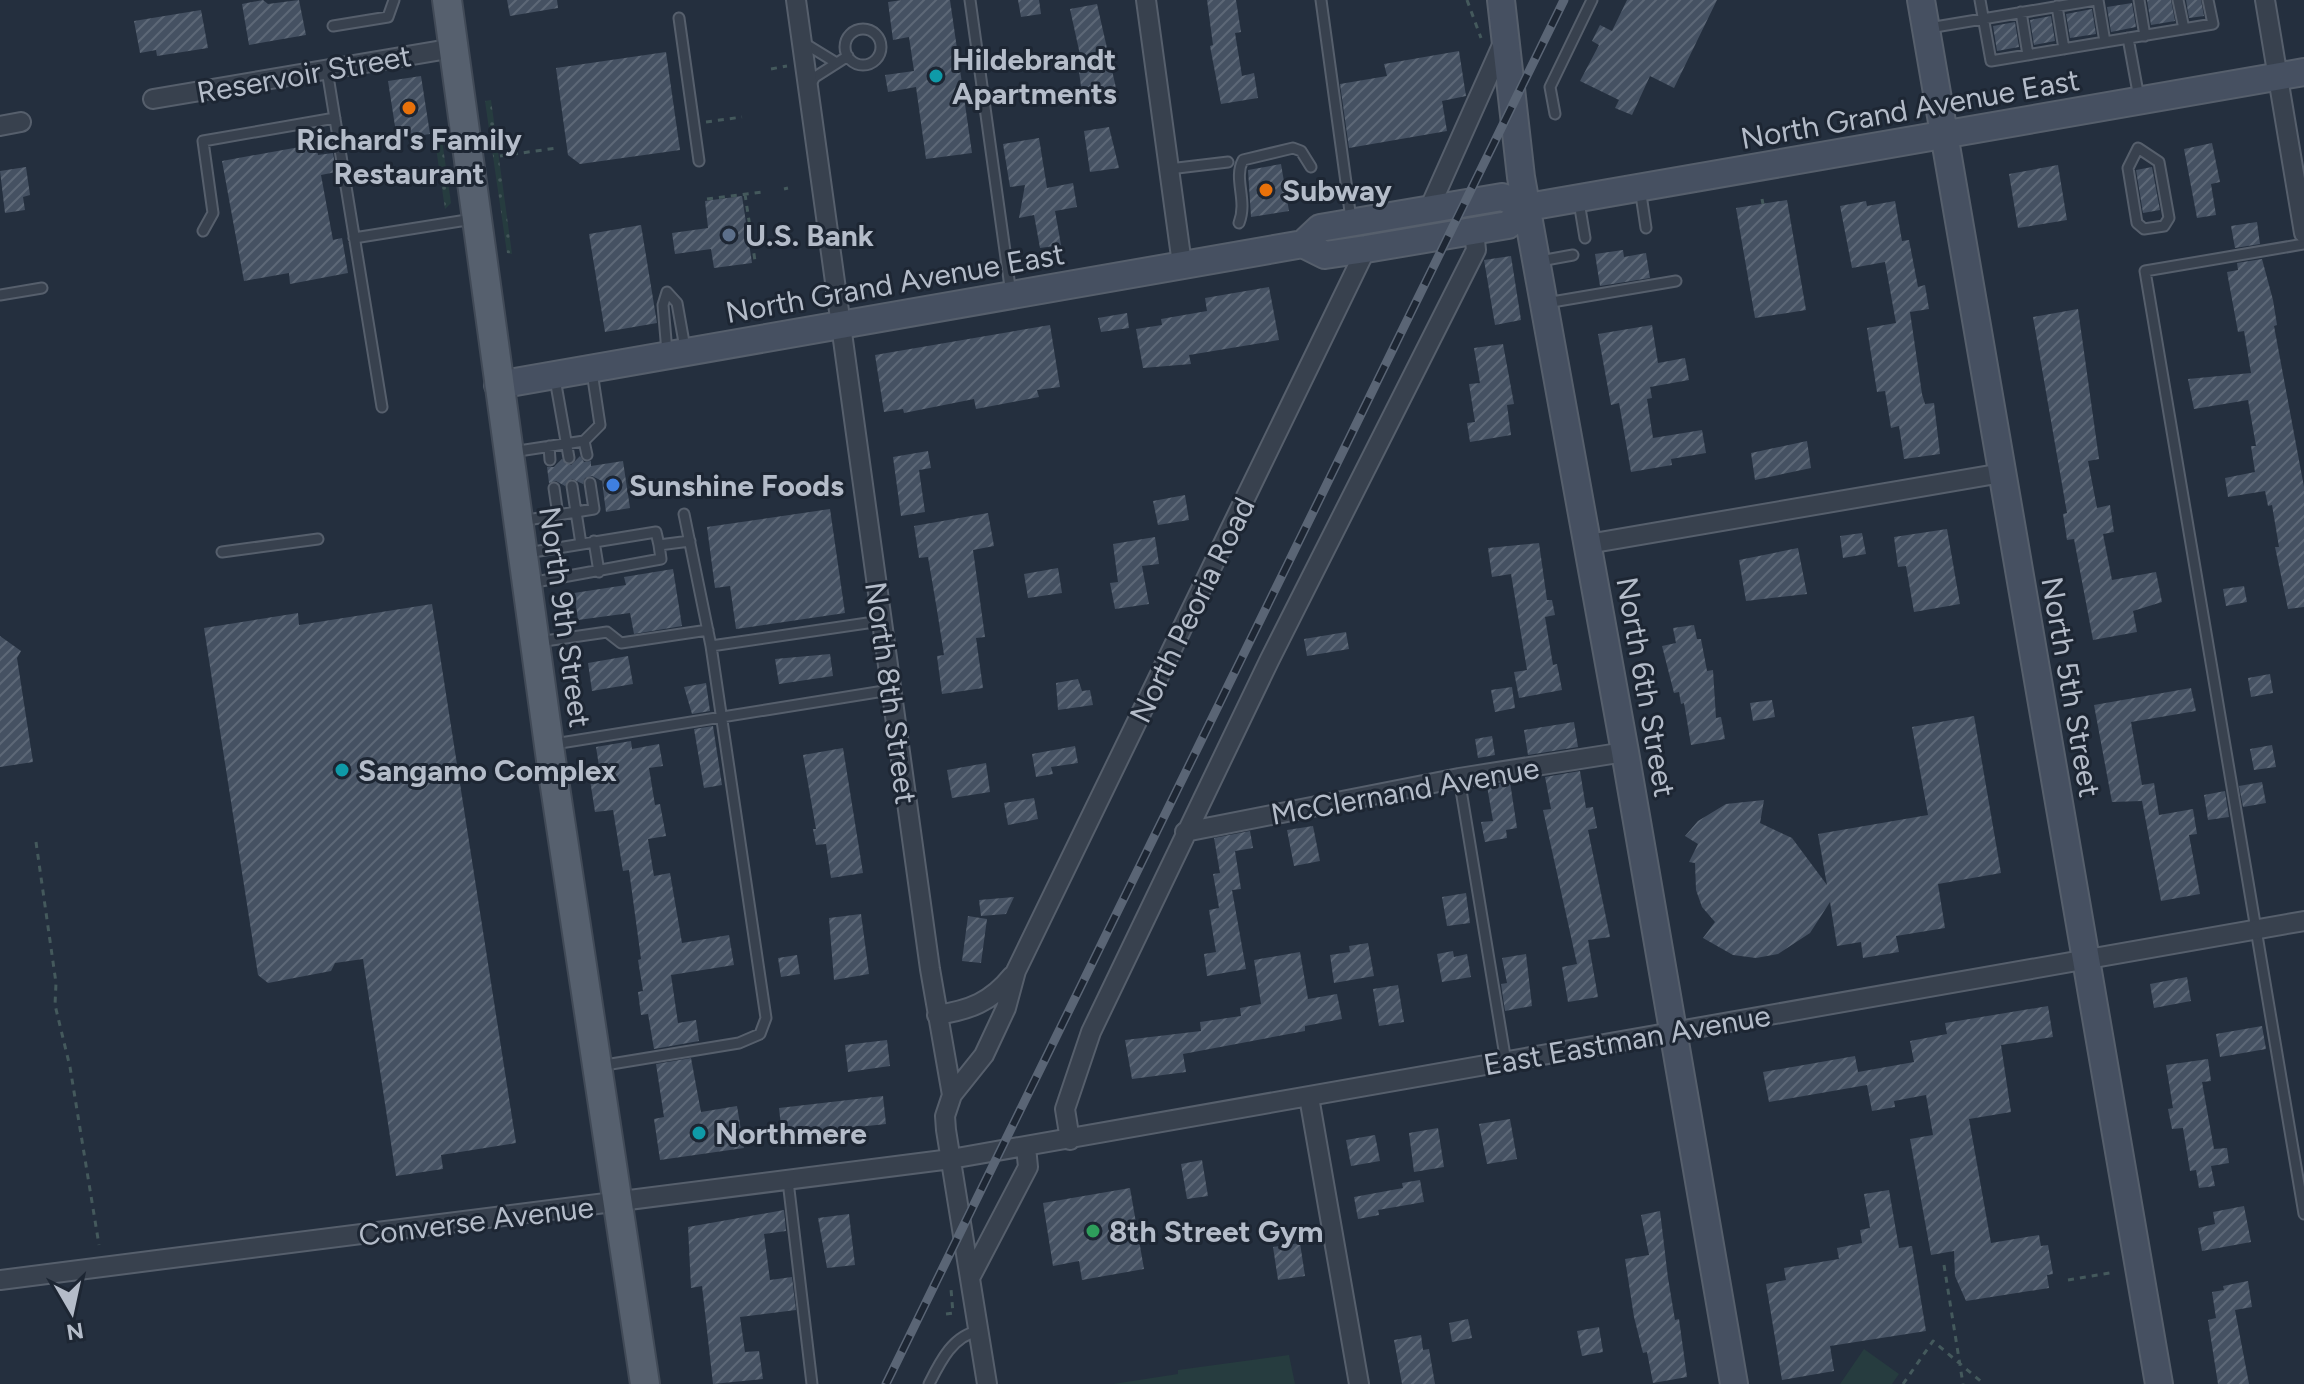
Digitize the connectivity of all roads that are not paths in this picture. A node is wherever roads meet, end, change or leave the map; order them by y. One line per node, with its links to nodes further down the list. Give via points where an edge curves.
1 (394, 0): 20 (lane, via 388,17)
2 (447, 0): 28 (main road, North 9th Street)
3 (796, 0): 25 (street, North 8th Street)
4 (970, 0): 70 (lane)
5 (1146, 0): 48 (street)
6 (1321, 0): 54 (lane)
7 (1501, 0): 26 (main road, North 6th Street)
8 (1592, 0): 39 (lane, via 1550,87)
9 (1921, 0): 21 (main road, North 5th Street)
10 (1980, 0): 19 (lane)
11 (2097, 0): 16 (lane); 27 (lane)
12 (2139, 0): 23 (lane)
13 (2178, 0): 22 (lane)
14 (2208, 0): 22 (lane, via 2213,24)
15 (2265, 0): 35 (street)
16 (2057, 6): 17 (lane); 29 (lane)
17 (2021, 12): 19 (lane); 30 (lane)
18 (679, 18): 45 (lane)
19 (1984, 19): 21 (lane); 30 (lane, via 1991,61)
20 (333, 26)
21 (1925, 28): 43 (main road, North 5th Street)
22 (2184, 29): 23 (lane)
23 (2145, 36): 24 (lane)
24 (2128, 38): 27 (lane); 38 (lane)
25 (801, 41): 32 (lane); 36 (street, North 8th Street)
26 (1495, 42): 51 (main road, North 6th Street); 52 (street)
27 (2105, 42): 29 (lane)
28 (454, 48): 33 (street, Reservoir Street); 53 (main road, North 9th Street)
29 (2064, 49): 30 (lane)
30 (2028, 55)
31 (848, 56): 32 (lane)
32 (835, 62): 36 (lane)
33 (327, 70): 37 (street, Reservoir Street); 40 (lane)
34 (2304, 72): 35 (main road, North Grand Avenue East)
35 (2277, 77): 38 (main road, North Grand Avenue East); 59 (street)
36 (808, 90): 73 (street, North 8th Street)
37 (153, 99)
38 (2139, 101): 43 (main road, North Grand Avenue East)
39 (1555, 114)
40 (335, 118): 57 (lane, via 203,141 213,213); 60 (lane)
41 (21, 122): 42 (street)
42 (0, 126)
43 (1944, 136): 49 (main road, North Grand Avenue East); 86 (main road, North 5th Street)
44 (2138, 148): 44 (lane, via 2128,168 2137,223 2144,229 2164,226 2169,218 2159,162)
45 (699, 161)
46 (1228, 162): 48 (lane)
47 (1311, 167): 55 (lane, via 1293,148 1243,160 1239,171 1245,206)
48 (1169, 169): 67 (street)
49 (1640, 188): 50 (main road, North Grand Avenue East); 56 (lane)
50 (1579, 198): 51 (main road, North Grand Avenue East); 61 (lane)
51 (1528, 207): 52 (main road, North Grand Avenue East, via 1502,197); 58 (main road, North Grand Avenue East, via 1508,225); 66 (main road, North 6th Street)
52 (1429, 209): 54 (main road, North Grand Avenue East)
53 (476, 218): 60 (lane); 77 (main road, North 9th Street)
54 (1352, 222): 62 (main road, North Grand Avenue East, via 1320,228)
55 (1239, 223)
56 (1646, 228)
57 (203, 231)
58 (1474, 231): 64 (main road, North Grand Avenue East); 113 (street, via 1476,250)
59 (2304, 233)
60 (354, 238): 78 (lane)
61 (1585, 238)
62 (1303, 244): 64 (main road, North Grand Avenue East, via 1325,255); 67 (main road, North Grand Avenue East)
63 (2304, 244): 115 (lane, via 2145,271)
64 (1366, 249): 117 (street, North Peoria Road)
65 (1573, 255): 66 (lane)
66 (1537, 261): 72 (main road, North 6th Street)
67 (1182, 264): 70 (main road, North Grand Avenue East)
68 (1676, 281): 72 (lane)
69 (42, 288): 71 (lane)
70 (1011, 294): 73 (main road, North Grand Avenue East)
71 (0, 295)
72 (1544, 304): 98 (main road, North 6th Street)
73 (841, 325): 74 (main road, North Grand Avenue East); 104 (street, North 8th Street)
74 (676, 354): 74 (lane, via 677,303 667,292 663,305); 75 (main road, North Grand Avenue East)
75 (592, 369): 76 (main road, North Grand Avenue East); 79 (lane, via 600,425)
76 (554, 375): 77 (main road, North Grand Avenue East); 80 (lane)
77 (498, 385): 82 (main road, North 9th Street)
78 (382, 407)
79 (584, 441): 80 (lane); 83 (lane)
80 (567, 444): 81 (lane); 84 (lane)
81 (549, 446): 82 (lane); 85 (lane)
82 (508, 452): 93 (main road, North 9th Street)
83 (587, 455)
84 (569, 458)
85 (550, 460)
86 (2002, 473): 98 (street); 116 (main road, North 5th Street)
87 (590, 483): 90 (lane, via 594,509)
88 (572, 486): 90 (lane)
89 (554, 488): 92 (lane)
90 (576, 512): 92 (lane); 97 (lane)
91 (684, 514): 96 (lane)
92 (558, 515): 93 (lane)
93 (518, 521): 101 (main road, North 9th Street)
94 (318, 539): 100 (lane)
95 (594, 541): 97 (lane); 99 (lane, via 656,532); 102 (lane)
96 (690, 541): 99 (lane); 105 (lane)
97 (581, 544): 101 (lane)
98 (1588, 544): 111 (main road, North 6th Street)
99 (659, 545): 102 (lane, via 661,559)
100 (222, 552)
101 (522, 554): 103 (main road, North 9th Street)
102 (599, 572): 103 (lane)
103 (527, 584): 106 (main road, North 9th Street)
104 (881, 621): 107 (lane); 108 (street, North 8th Street)
105 (708, 630): 106 (lane, via 621,643 607,632); 107 (lane)
106 (535, 643): 110 (main road, North 9th Street)
107 (711, 646): 109 (lane)
108 (890, 690): 109 (lane); 118 (street, North 8th Street)
109 (724, 717): 110 (lane); 121 (lane, via 728,783 766,1018 760,1034 739,1043)
110 (549, 744): 121 (main road, North 9th Street)
111 (1625, 752): 112 (street, McClernand Avenue); 119 (main road, North 6th Street)
112 (1459, 778): 113 (street, McClernand Avenue); 120 (lane)
113 (1185, 832): 124 (street, via 1091,1032 1065,1109)
114 (2304, 921): 115 (street, East Eastman Avenue)
115 (2255, 929): 116 (street, East Eastman Avenue); 129 (lane)
116 (2085, 958): 119 (street, East Eastman Avenue); 139 (main road, North 5th Street)
117 (1016, 971): 118 (street, North Peoria Road, via 997,994 972,1008); 122 (street, North Peoria Road, via 984,1055)
118 (937, 1015): 122 (street, North 8th Street)
119 (1672, 1031): 120 (street, East Eastman Avenue); 138 (main road, North 6th Street)
120 (1506, 1062): 123 (street, East Eastman Avenue)
121 (596, 1067): 128 (main road, North 9th Street)
122 (952, 1095): 126 (street, North 8th Street, via 945,1116)
123 (1309, 1097): 124 (street, East Eastman Avenue); 137 (street)
124 (1070, 1140): 125 (street, East Eastman Avenue)
125 (1026, 1147): 126 (street, East Eastman Avenue); 131 (street, via 1028,1167)
126 (951, 1159): 127 (street, Converse Avenue); 131 (street, North 8th Street)
127 (788, 1181): 128 (street, Converse Avenue); 134 (lane)
128 (616, 1203): 130 (street, Converse Avenue); 133 (main road, North 9th Street)
129 (2304, 1214)
130 (0, 1280)
131 (965, 1282): 132 (street, North 8th Street)
132 (979, 1331): 135 (lane, via 958,1340); 136 (street, North 8th Street)
133 (645, 1384)
134 (812, 1384)
135 (929, 1384)
136 (987, 1384)
137 (1359, 1384)
138 (1734, 1384)
139 (2159, 1384)

